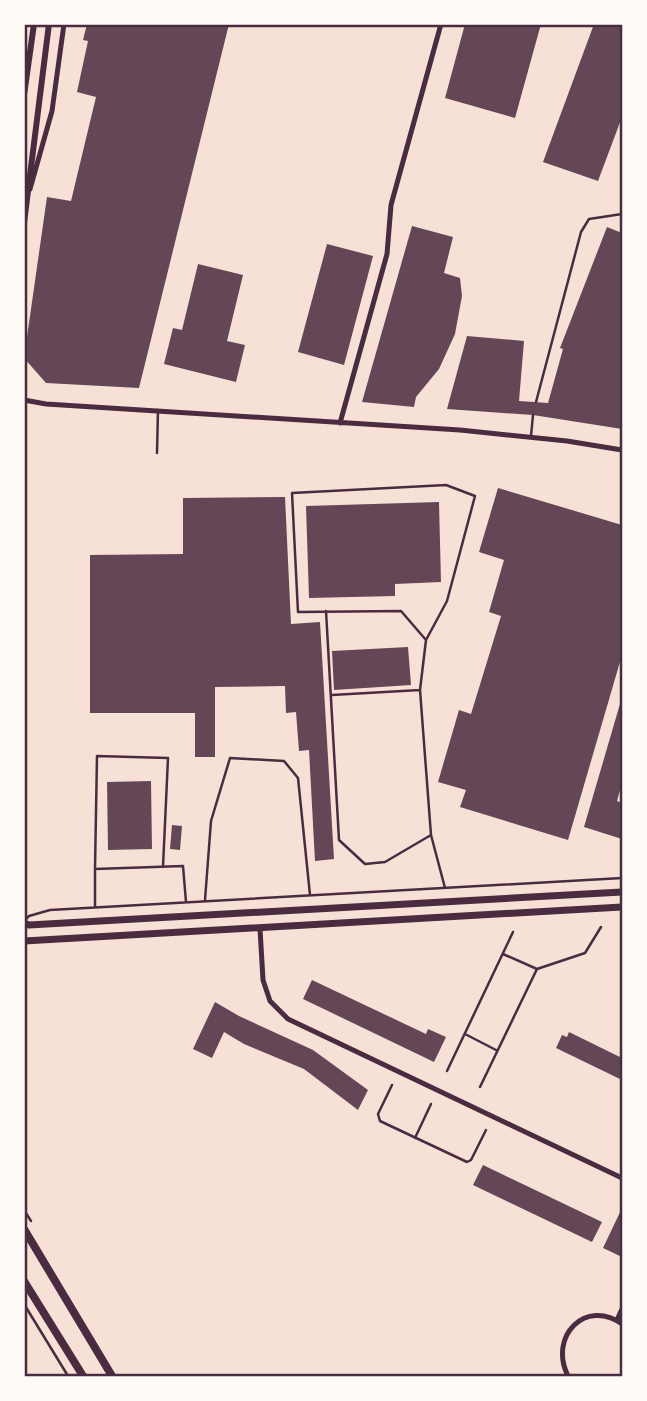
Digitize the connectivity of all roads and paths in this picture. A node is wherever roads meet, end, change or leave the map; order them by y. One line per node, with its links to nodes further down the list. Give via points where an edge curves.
1 (34, 24): 5 (street)
2 (49, 24): 6 (street)
3 (64, 24): 6 (street, via 52,111)
4 (441, 24): 13 (street, via 391,205 387,254)
5 (24, 95)
6 (29, 192): 8 (street)
7 (622, 215): 10 (lane, via 589,219 581,232)
8 (24, 223)
9 (24, 400): 11 (street)
10 (536, 402)
11 (158, 411): 13 (street); 16 (lane)
12 (533, 415): 14 (lane)
13 (340, 423): 14 (street)
14 (531, 437): 15 (street)
15 (622, 450)
16 (157, 453)
17 (326, 611): 18 (lane, via 401,611); 18 (lane, via 298,612 292,493 446,485 475,496 447,601); 20 (lane)
18 (426, 639): 19 (lane)
19 (420, 690): 20 (lane); 21 (lane)
20 (331, 695): 21 (lane, via 339,840 365,864 385,862)
21 (431, 835): 25 (lane)
22 (163, 867): 23 (lane); 23 (lane, via 168,758 97,756); 29 (lane, via 183,866)
23 (95, 869): 30 (lane)
24 (622, 878): 25 (lane)
25 (445, 888): 27 (lane)
26 (622, 892): 32 (main road)
27 (310, 895): 28 (lane); 28 (lane, via 298,778 284,761 230,758 211,821)
28 (205, 901): 29 (lane)
29 (186, 902): 30 (lane)
30 (95, 907): 32 (lane, via 43,911)
31 (622, 907): 34 (main road)
32 (24, 922)
33 (601, 927): 38 (path, via 585,953)
34 (260, 929): 36 (main road); 47 (street, via 263,980 270,1000 288,1019)
35 (513, 932): 37 (path)
36 (24, 941)
37 (503, 954): 38 (path); 39 (path)
38 (537, 970): 40 (path)
39 (464, 1034): 40 (path); 41 (path)
40 (497, 1050): 43 (path)
41 (447, 1071)
42 (392, 1085): 46 (path, via 378,1114 380,1121)
43 (480, 1087)
44 (431, 1104): 46 (path)
45 (486, 1130): 46 (path, via 467,1162)
46 (415, 1138)
47 (622, 1178)
48 (24, 1229): 55 (main road)
49 (24, 1281): 54 (main road)
50 (24, 1304): 53 (path)
51 (622, 1309): 52 (street)
52 (620, 1322): 56 (street, via 592,1317 570,1329 561,1352)
53 (68, 1377)
54 (83, 1377)
55 (112, 1377)
56 (568, 1377)

